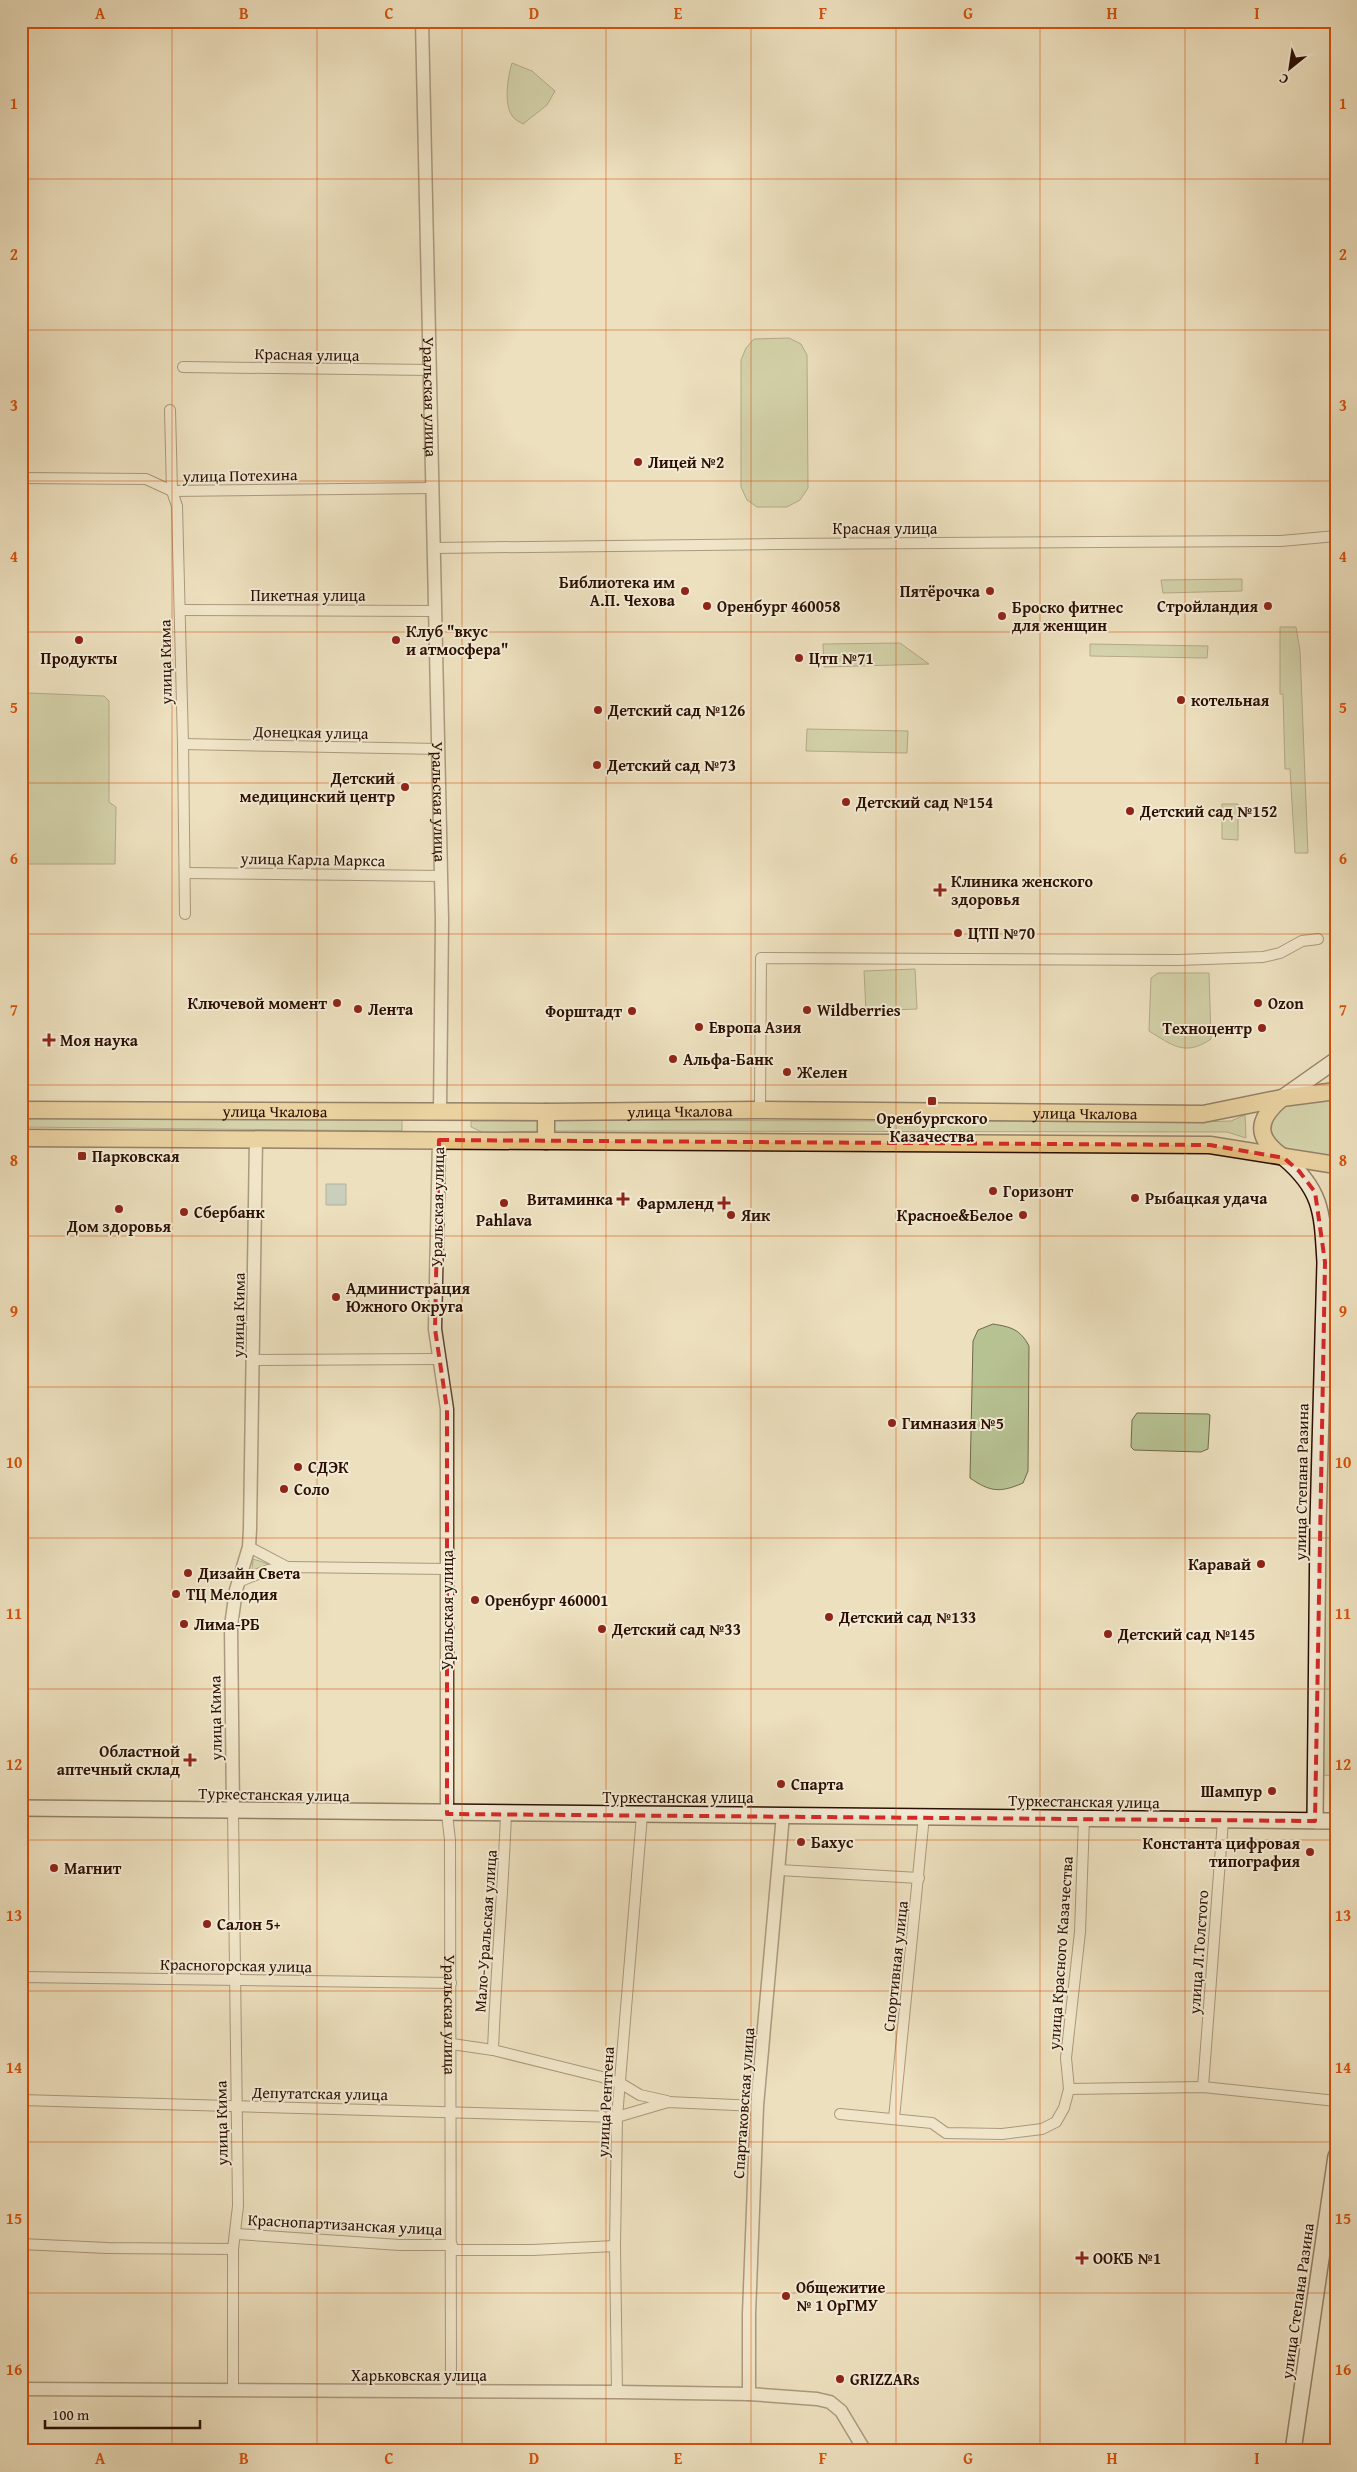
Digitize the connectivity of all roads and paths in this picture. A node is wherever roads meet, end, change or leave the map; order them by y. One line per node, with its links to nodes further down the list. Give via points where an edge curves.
1 (422, 21): 3 (street, Уральская улица)
2 (183, 367): 3 (street, Красная улица)
3 (430, 370): 6 (street, Уральская улица)
4 (170, 410): 7 (street, улица Кима)
5 (21, 478): 7 (street, улица Потехина, via 146,479)
6 (432, 488): 7 (street, улица Потехина); 9 (street, Уральская улица)
7 (172, 491): 10 (street, улица Кима, via 177,506)
8 (1336, 536): 9 (street, Красная улица, via 1281,541)
9 (434, 548): 11 (street, Уральская улица)
10 (180, 610): 11 (street, Пикетная улица); 12 (street, улица Кима)
11 (435, 611): 13 (street, Уральская улица)
12 (184, 744): 13 (street, Донецкая улица); 14 (street, улица Кима)
13 (439, 749): 15 (street, Уральская улица)
14 (185, 873): 15 (street, улица Карла Маркса); 16 (street, улица Кима)
15 (442, 876): 23 (street, Уральская улица)
16 (185, 914)
17 (1318, 939): 22 (street, via 1302,941 1263,958 761,958)
18 (1336, 1060): 20 (main road)
19 (1336, 1091): 20 (main road, улица Чкалова)
20 (1282, 1098): 22 (main road, улица Чкалова, via 1203,1114); 29 (main road, via 1269,1109 1262,1130 1265,1141)
21 (21, 1110): 23 (main road, улица Чкалова)
22 (760, 1110): 24 (main road, улица Чкалова)
23 (440, 1112): 24 (main road, улица Чкалова); 27 (main road, Уральская улица)
24 (546, 1112): 28 (main road)
25 (21, 1138): 26 (main road, улица Чкалова)
26 (256, 1138): 27 (main road, улица Чкалова); 32 (street, улица Кима)
27 (439, 1140): 28 (main road, улица Чкалова); 31 (street, Уральская улица, via 435,1329)
28 (546, 1141): 29 (main road, улица Чкалова, via 1210,1145)
29 (1284, 1158): 30 (main road, улица Чкалова); 46 (main road, улица Степана Разина, via 1315,1192 1323,1236)
30 (1336, 1165)
31 (438, 1359): 32 (street); 35 (street, Уральская улица, via 448,1409)
32 (253, 1360): 33 (street, улица Кима)
33 (249, 1548): 34 (street); 36 (street, улица Кима)
34 (288, 1568): 35 (street); 36 (street, via 268,1570)
35 (447, 1568): 39 (street, Уральская улица)
36 (238, 1582): 38 (street, улица Кима, via 230,1636)
37 (21, 1808): 38 (main road, Туркестанская улица)
38 (233, 1811): 39 (main road, Туркестанская улица); 51 (street, улица Кима)
39 (447, 1814): 40 (main road, Туркестанская улица); 52 (street, Уральская улица)
40 (506, 1814): 41 (main road, Туркестанская улица); 54 (street, Мало-Уральская улица)
41 (642, 1815): 42 (main road, Туркестанская улица); 55 (street, улица Рентгена)
42 (783, 1815): 43 (main road, Туркестанская улица); 48 (street, Спартаковская улица)
43 (924, 1816): 44 (main road, Туркестанская улица); 49 (street, Спортивная улица)
44 (1084, 1818): 45 (main road, Туркестанская улица); 57 (street, улица Красного Казачества, via 1080,1932 1066,2058)
45 (1223, 1820): 46 (main road, Туркестанская улица); 56 (street, улица Л.Толстого)
46 (1315, 1821): 47 (main road, Туркестанская улица)
47 (1336, 1821)
48 (779, 1870): 49 (street); 62 (street, Спартаковская улица)
49 (919, 1878): 66 (street, Спортивная улица)
50 (21, 1977): 51 (street, Красногорская улица)
51 (236, 1979): 52 (street, Красногорская улица); 61 (street, улица Кима)
52 (451, 1983): 53 (street, Уральская улица)
53 (452, 2044): 54 (street); 63 (street, Уральская улица)
54 (493, 2050): 55 (street)
55 (620, 2083): 59 (street, via 640,2095); 65 (street, улица Рентгена)
56 (1203, 2087): 57 (street); 60 (street)
57 (1069, 2089): 66 (street, via 1056,2122 1042,2129 1002,2134 946,2132 932,2123)
58 (21, 2100): 61 (street, Депутатская улица)
59 (668, 2102): 62 (street); 65 (street)
60 (1336, 2102)
61 (237, 2106): 63 (street, Депутатская улица); 69 (street, улица Кима)
62 (757, 2106): 78 (street, Спартаковская улица)
63 (451, 2111): 65 (street, Депутатская улица); 72 (street, Уральская улица)
64 (840, 2114): 66 (street)
65 (617, 2117): 71 (street, улица Рентгена)
66 (894, 2118)
67 (1336, 2156): 68 (main road, улица Степана Разина)
68 (1331, 2231): 80 (main road, улица Степана Разина)
69 (236, 2234): 72 (street, Краснопартизанская улица); 73 (street, улица Кима)
70 (21, 2244): 73 (street)
71 (615, 2246): 72 (street, Краснопартизанская улица, via 533,2250); 77 (street, улица Рентгена)
72 (452, 2247): 76 (street, Уральская улица)
73 (233, 2249): 75 (street, улица Кима)
74 (21, 2389): 75 (street, Харьковская улица)
75 (233, 2390): 76 (street, Харьковская улица)
76 (451, 2391): 77 (street, Харьковская улица)
77 (617, 2392): 78 (street, Харьковская улица)
78 (749, 2394): 79 (street, Харьковская улица, via 830,2402 841,2411)
79 (865, 2451)
80 (1293, 2451)

